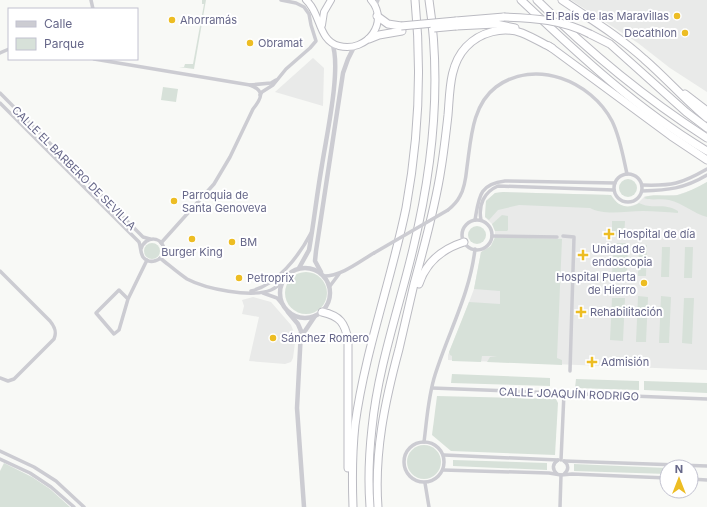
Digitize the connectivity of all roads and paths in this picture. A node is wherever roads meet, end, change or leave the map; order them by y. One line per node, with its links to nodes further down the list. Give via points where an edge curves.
1 (281, 0): 25 (street, via 304,7 309,14 316,38 315,43)
2 (306, 0): 16 (highway, via 314,10)
3 (331, 0): 16 (highway, via 324,12)
4 (371, 0): 12 (highway)
5 (378, 0): 12 (street)
6 (415, 0): 90 (highway, via 419,39 419,81 413,166 365,372 353,454)
7 (429, 0): 91 (highway, via 436,76 434,130 422,209 376,401 369,453)
8 (521, 0): 34 (highway, via 608,80 642,107)
9 (537, 0): 33 (highway, via 631,84)
10 (556, 0): 15 (highway)
11 (562, 0): 15 (highway)
12 (375, 7): 13 (highway)
13 (377, 16): 17 (highway, via 388,24); 18 (highway, via 376,26)
14 (456, 24): 17 (highway, bridge); 21 (highway, via 496,24 510,27 537,37); 32 (highway, bridge, via 504,17 530,18 556,21 581,29 610,44)
15 (600, 25): 24 (highway)
16 (322, 29): 19 (highway)
17 (402, 29): 18 (highway)
18 (369, 39): 20 (highway)
19 (332, 44): 20 (highway); 45 (street, via 335,52 335,77)
20 (354, 47): 59 (street, via 343,73 320,223 316,261)
21 (552, 48): 35 (highway); 69 (highway, via 522,33 495,31 482,35 472,42 457,60 451,84 438,190)
22 (101, 60): 23 (street)
23 (114, 62): 26 (street)
24 (660, 74): 30 (highway); 31 (highway)
25 (276, 80): 26 (street); 28 (street)
26 (250, 85): 28 (street, via 259,91)
27 (0, 93): 49 (street, CALLE EL BARBERO DE SEVILLA, via 143,237)
28 (260, 95): 51 (street, via 260,101 253,109 214,184)
29 (0, 103): 52 (street, CALLE EL BARBERO DE SEVILLA, via 139,242)
30 (707, 111)
31 (707, 118)
32 (707, 128)
33 (707, 138)
34 (707, 151)
35 (707, 160)
36 (707, 169): 40 (street, via 693,178 678,183)
37 (627, 174): 39 (street, via 619,176); 40 (street, via 635,175); 58 (street, bridge, via 612,121 599,103 579,87 567,80 541,73 506,80 495,88 480,106 473,128 463,191 455,204)
38 (707, 175): 42 (street, via 680,188)
39 (615, 184): 41 (street); 43 (street, via 497,182 481,193 476,206)
40 (642, 185): 42 (street)
41 (614, 190): 42 (street, via 618,198 630,202 638,198); 44 (street, via 498,186 483,199 480,206)
42 (642, 191)
43 (475, 220): 44 (street); 50 (street, via 466,224 462,237)
44 (481, 220): 46 (street, via 488,224)
45 (312, 230): 56 (street, via 309,250); 62 (street, via 299,254 269,283 259,289)
46 (492, 234): 47 (street); 53 (street, via 489,244)
47 (556, 237)
48 (563, 237): 71 (street, via 574,237)
49 (150, 239): 51 (street); 52 (street)
50 (464, 242): 53 (street); 69 (highway, via 442,252 421,276)
51 (161, 243): 54 (street, via 164,252)
52 (141, 249): 55 (street, via 142,256)
53 (475, 249): 73 (street, via 466,292 444,348)
54 (160, 258): 55 (street, via 154,262); 62 (street, via 186,278 202,286)
55 (147, 260): 64 (street)
56 (299, 268): 59 (street, via 314,269); 60 (street, via 287,275)
57 (0, 271): 72 (street, via 50,321 56,333 54,339 14,379 8,381)
58 (341, 272): 59 (street, via 330,276); 61 (street)
59 (322, 274): 61 (street)
60 (283, 281): 63 (street, via 277,287); 65 (street, via 280,289)
61 (330, 286): 67 (street, via 330,300)
62 (244, 292): 63 (street)
63 (262, 292): 65 (street, via 277,298)
64 (128, 299): 64 (street, via 118,330 114,334 96,313 119,290)
65 (283, 305): 66 (street)
66 (288, 312): 68 (street, via 301,318); 70 (street, via 301,331)
67 (322, 312): 68 (street); 89 (highway, via 332,314 339,320 346,330 348,340)
68 (315, 316): 70 (street, via 305,331)
69 (401, 341): 92 (highway, via 381,426)
70 (300, 349): 88 (street, via 297,408)
71 (569, 371)
72 (0, 378)
73 (432, 388): 74 (street, CALLE JOAQUÍN RODRIGO); 76 (street)
74 (564, 393): 75 (street, CALLE JOAQUÍN RODRIGO); 80 (street)
75 (707, 399)
76 (424, 442): 78 (street, via 436,446); 85 (street, via 412,446 404,456 404,463 408,475)
77 (0, 451): 87 (street, via 56,481)
78 (444, 455): 80 (street); 82 (street)
79 (0, 459): 86 (street, via 52,487)
80 (561, 460): 81 (street); 83 (street, via 568,468 567,472); 83 (street, via 554,463 553,467)
81 (707, 466)
82 (443, 470): 83 (street); 85 (street, via 436,479)
83 (560, 475): 84 (street); 94 (street)
84 (659, 478)
85 (425, 483): 93 (street)
86 (74, 507)
87 (84, 507)
88 (304, 507)
89 (350, 507)
90 (353, 507)
91 (370, 507)
92 (378, 507)
93 (429, 507)
94 (560, 507)

